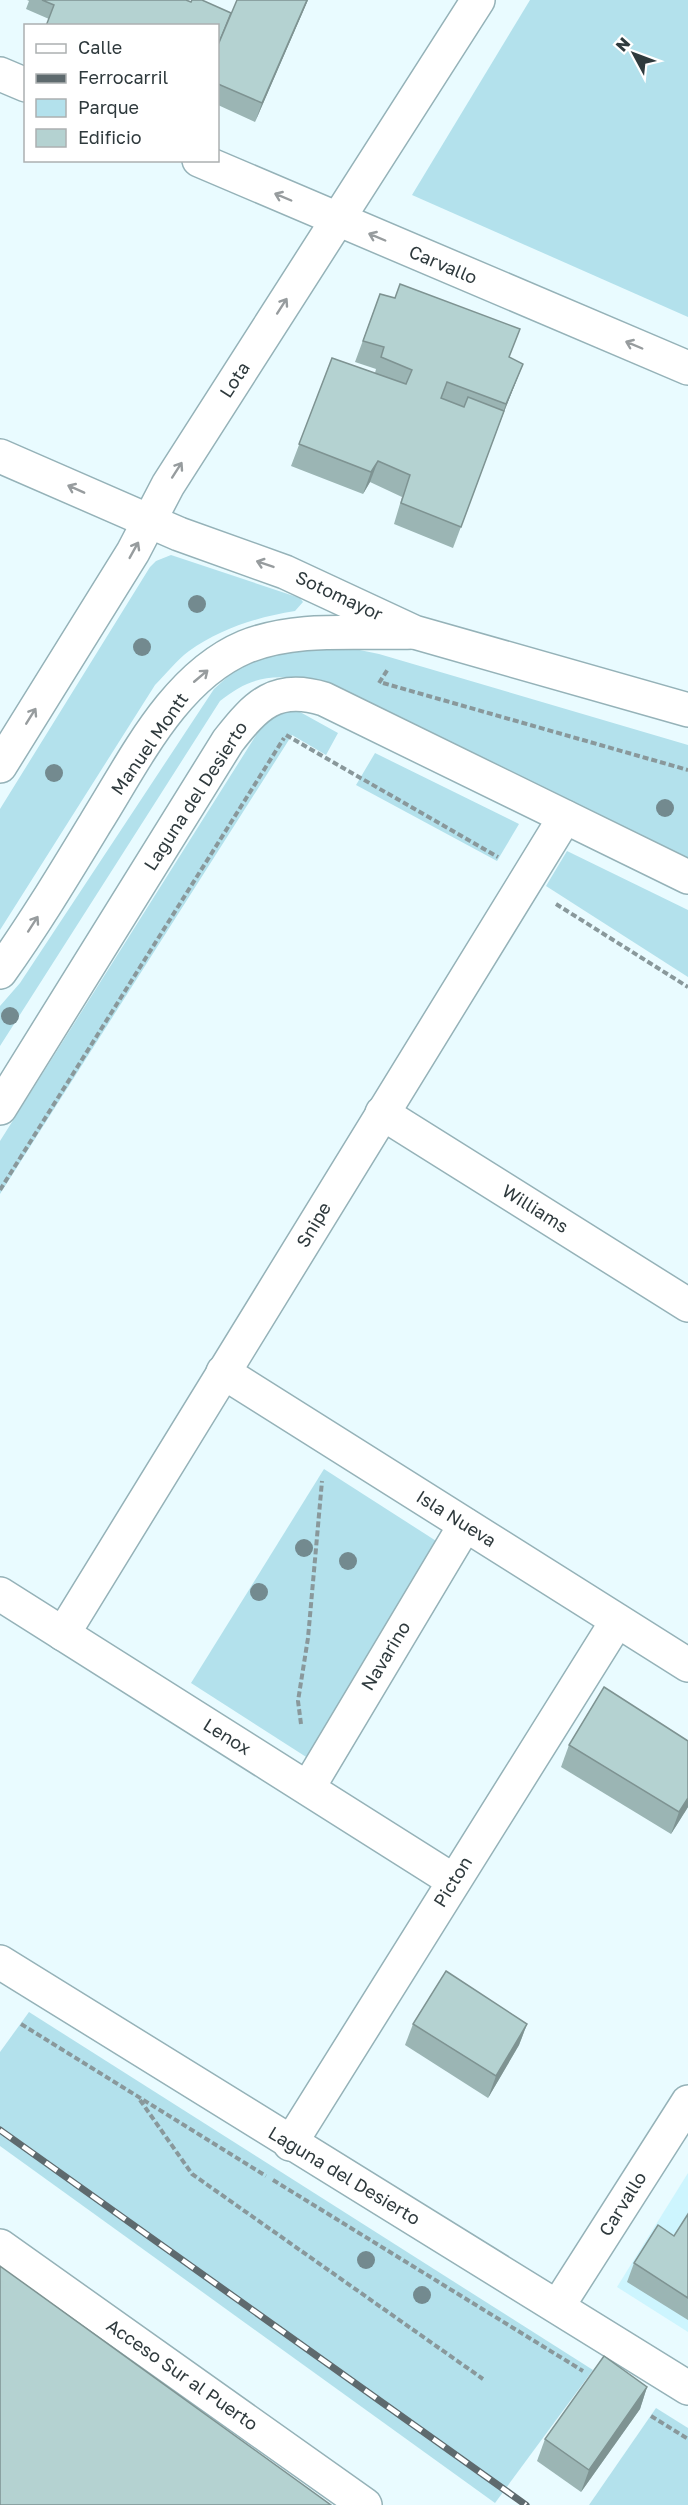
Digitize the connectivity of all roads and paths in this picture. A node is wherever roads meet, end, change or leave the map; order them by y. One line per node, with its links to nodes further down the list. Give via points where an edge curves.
1 (478, 0): 5 (street, Lota)
2 (0, 74): 3 (street)
3 (24, 84)
4 (205, 162): 5 (street, Carvallo, one-way to 4)
5 (337, 220): 6 (street, Carvallo, one-way to 5); 8 (street, Lota, one-way to 5, via 168,485)
6 (688, 368)
7 (0, 456): 8 (street, Sotomayor, one-way to 7)
8 (149, 522): 9 (street, Sotomayor, one-way to 8, via 285,572); 13 (street, Lota, one-way to 8)
9 (414, 632): 10 (path); 11 (street, Sotomayor); 18 (street, Manuel Montt, one-way to 9, via 150,738 199,677 244,648 290,636)
10 (379, 682): 12 (path, via 372,696); 14 (path)
11 (688, 710)
12 (371, 722): 15 (street, Laguna del Desierto); 20 (street, Laguna del Desierto, via 324,699 299,694 269,700 249,715 228,741)
13 (0, 766)
14 (688, 770)
15 (565, 817): 16 (street, Snipe); 17 (street, Laguna del Desierto)
16 (529, 874): 19 (path, via 551,900); 21 (street, Snipe); 22 (path, via 286,735)
17 (688, 877)
18 (0, 972)
19 (688, 987)
20 (0, 1108)
21 (382, 1113): 23 (street, Williams); 24 (street, Snipe)
22 (0, 1190)
23 (688, 1305)
24 (223, 1372): 25 (street, Isla Nueva); 29 (street, Snipe)
25 (327, 1438): 26 (street, Isla Nueva); 31 (path, via 308,1638 298,1701)
26 (465, 1525): 28 (street, Isla Nueva); 31 (street, Navarino)
27 (0, 1594): 29 (street, Lenox)
28 (617, 1621): 30 (street, Isla Nueva); 32 (street, Picton)
29 (63, 1634): 31 (street, Lenox)
30 (688, 1665)
31 (308, 1788): 32 (street, Lenox)
32 (454, 1881): 37 (street, Picton)
33 (0, 1962): 37 (street, Laguna del Desierto)
34 (21, 2024): 35 (path)
35 (138, 2098): 40 (path); 41 (path, via 192,2174)
36 (688, 2102): 39 (street, Carvallo)
37 (290, 2144): 39 (street, Laguna del Desierto)
38 (0, 2246): 45 (street, Acceso Sur al Puerto)
39 (558, 2306): 42 (street, Laguna del Desierto)
40 (589, 2375)
41 (483, 2379)
42 (688, 2388)
43 (651, 2416): 44 (path)
44 (688, 2439)
45 (365, 2505)

